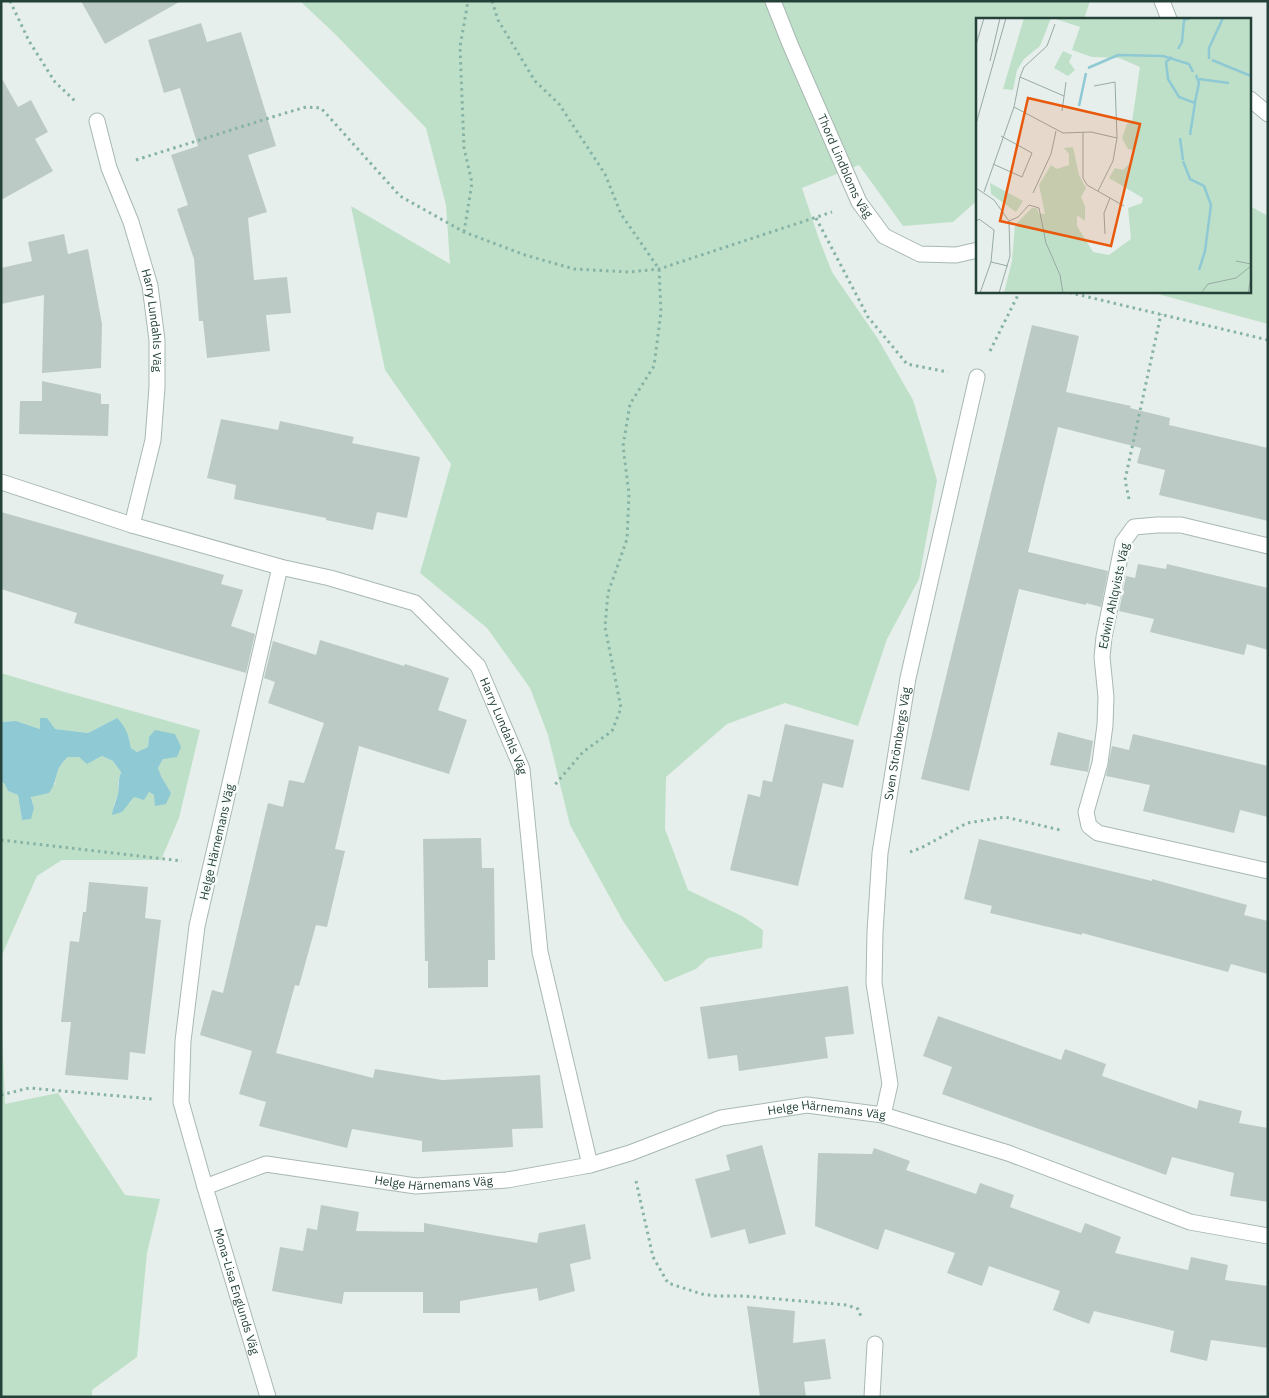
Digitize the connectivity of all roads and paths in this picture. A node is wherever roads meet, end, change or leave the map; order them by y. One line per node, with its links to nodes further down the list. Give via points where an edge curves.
1 (10, 1): 9 (path, via 29,41 55,82)
2 (468, 1): 13 (path, via 460,47 464,148 472,183)
3 (492, 1): 15 (path, via 498,20 535,81 559,104 605,174 621,214)
4 (773, 1): 11 (street, Thord Lindbloms Väg)
5 (1162, 1): 6 (street)
6 (1168, 18)
7 (1252, 101): 8 (street)
8 (1268, 114)
9 (97, 121): 10 (street, Harry Lundahls Väg)
10 (109, 168): 13 (path, via 306,107 321,108 400,196); 22 (street, Harry Lundahls Väg, via 150,286 157,340 153,440)
11 (859, 202): 12 (path); 14 (street, Thord Lindbloms Väg, via 884,236 920,254 956,255)
12 (816, 218): 15 (path); 20 (path, via 868,317 907,364)
13 (464, 232): 15 (path, via 574,269 629,272)
14 (976, 250)
15 (659, 269): 26 (path, via 661,312 654,366 630,404 623,446 629,494 627,539 608,594 605,627 620,708 612,731 583,752 550,790)
16 (1020, 292): 20 (path)
17 (1067, 292): 18 (path)
18 (1161, 314): 19 (path); 23 (path, via 1125,480)
19 (1268, 340)
20 (977, 377): 34 (street, Sven Strömbergs Väg, via 908,678 880,853 874,983 890,1084)
21 (1, 482): 22 (street, Harry Lundahls Väg)
22 (132, 525): 25 (street, Harry Lundahls Väg)
23 (1134, 527): 24 (street, Edwin Ahlqvists Väg, via 1181,526); 27 (street, Edwin Ahlqvists Väg, via 1123,542 1104,637 1105,725 1100,762 1086,812)
24 (1268, 546)
25 (280, 567): 26 (street, Harry Lundahls Väg, via 415,603 478,666 522,769); 30 (street, Helge Härnemans Väg)
26 (525, 797): 36 (street, Harry Lundahls Väg, via 540,952)
27 (1089, 826): 29 (path, via 1070,832 1005,817 967,823); 31 (street, via 1098,833)
28 (1, 840): 30 (path)
29 (921, 848)
30 (211, 864): 33 (street, Helge Härnemans Väg, via 197,926 183,1041)
31 (1268, 871)
32 (1, 1096): 33 (path, via 29,1088)
33 (181, 1102): 37 (street, Helge Härnemans Väg)
34 (883, 1115): 35 (street, Helge Härnemans Väg, via 807,1105 721,1118); 38 (street, Helge Härnemans Väg, via 1008,1152 1190,1222)
35 (630, 1154): 36 (street, Helge Härnemans Väg); 39 (path, via 653,1257 668,1283 716,1296 848,1306 858,1309)
36 (590, 1165): 37 (street, Helge Härnemans Väg, via 507,1180 416,1186 266,1164)
37 (205, 1187): 40 (street, Mona-Lisa Englunds Väg)
38 (1268, 1236)
39 (875, 1344): 41 (street)
40 (268, 1397)
41 (872, 1397)

